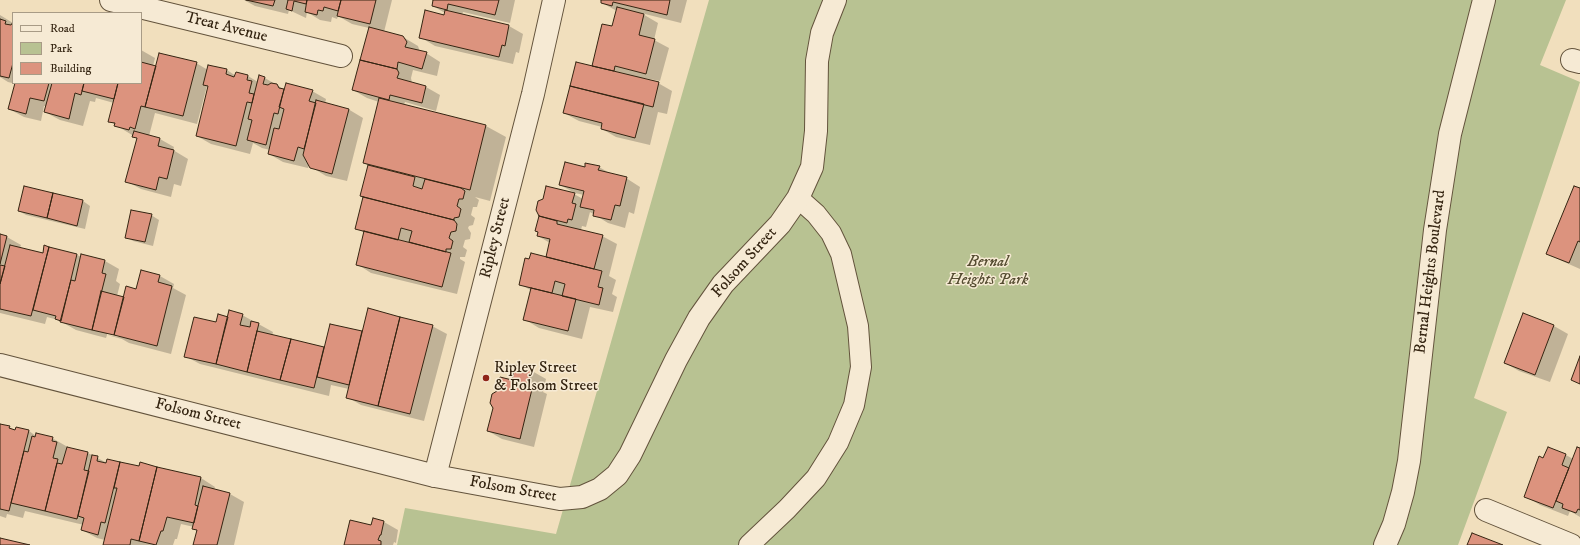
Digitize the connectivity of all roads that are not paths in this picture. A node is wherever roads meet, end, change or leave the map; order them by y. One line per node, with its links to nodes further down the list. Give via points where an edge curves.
1 (111, 0): 5 (street, Treat Avenue)
2 (554, 0): 8 (street, Ripley Street, via 533,94)
3 (835, 0): 6 (street, Folsom Street, via 822,33 817,61 816,131 812,168)
4 (1484, 0): 11 (street, Bernal Heights Boulevard, via 1450,134 1409,461 1394,524)
5 (341, 56)
6 (798, 198): 8 (street, Folsom Street, via 780,224 723,284 698,318 630,454 617,475 600,489 582,497 560,499); 10 (street, via 816,214 831,233 841,254 858,326 861,367 854,405 838,443 816,478)
7 (0, 365): 8 (street, Folsom Street)
8 (435, 476)
9 (1486, 510): 12 (street)
10 (749, 545)
11 (1385, 545)
12 (1571, 545)

